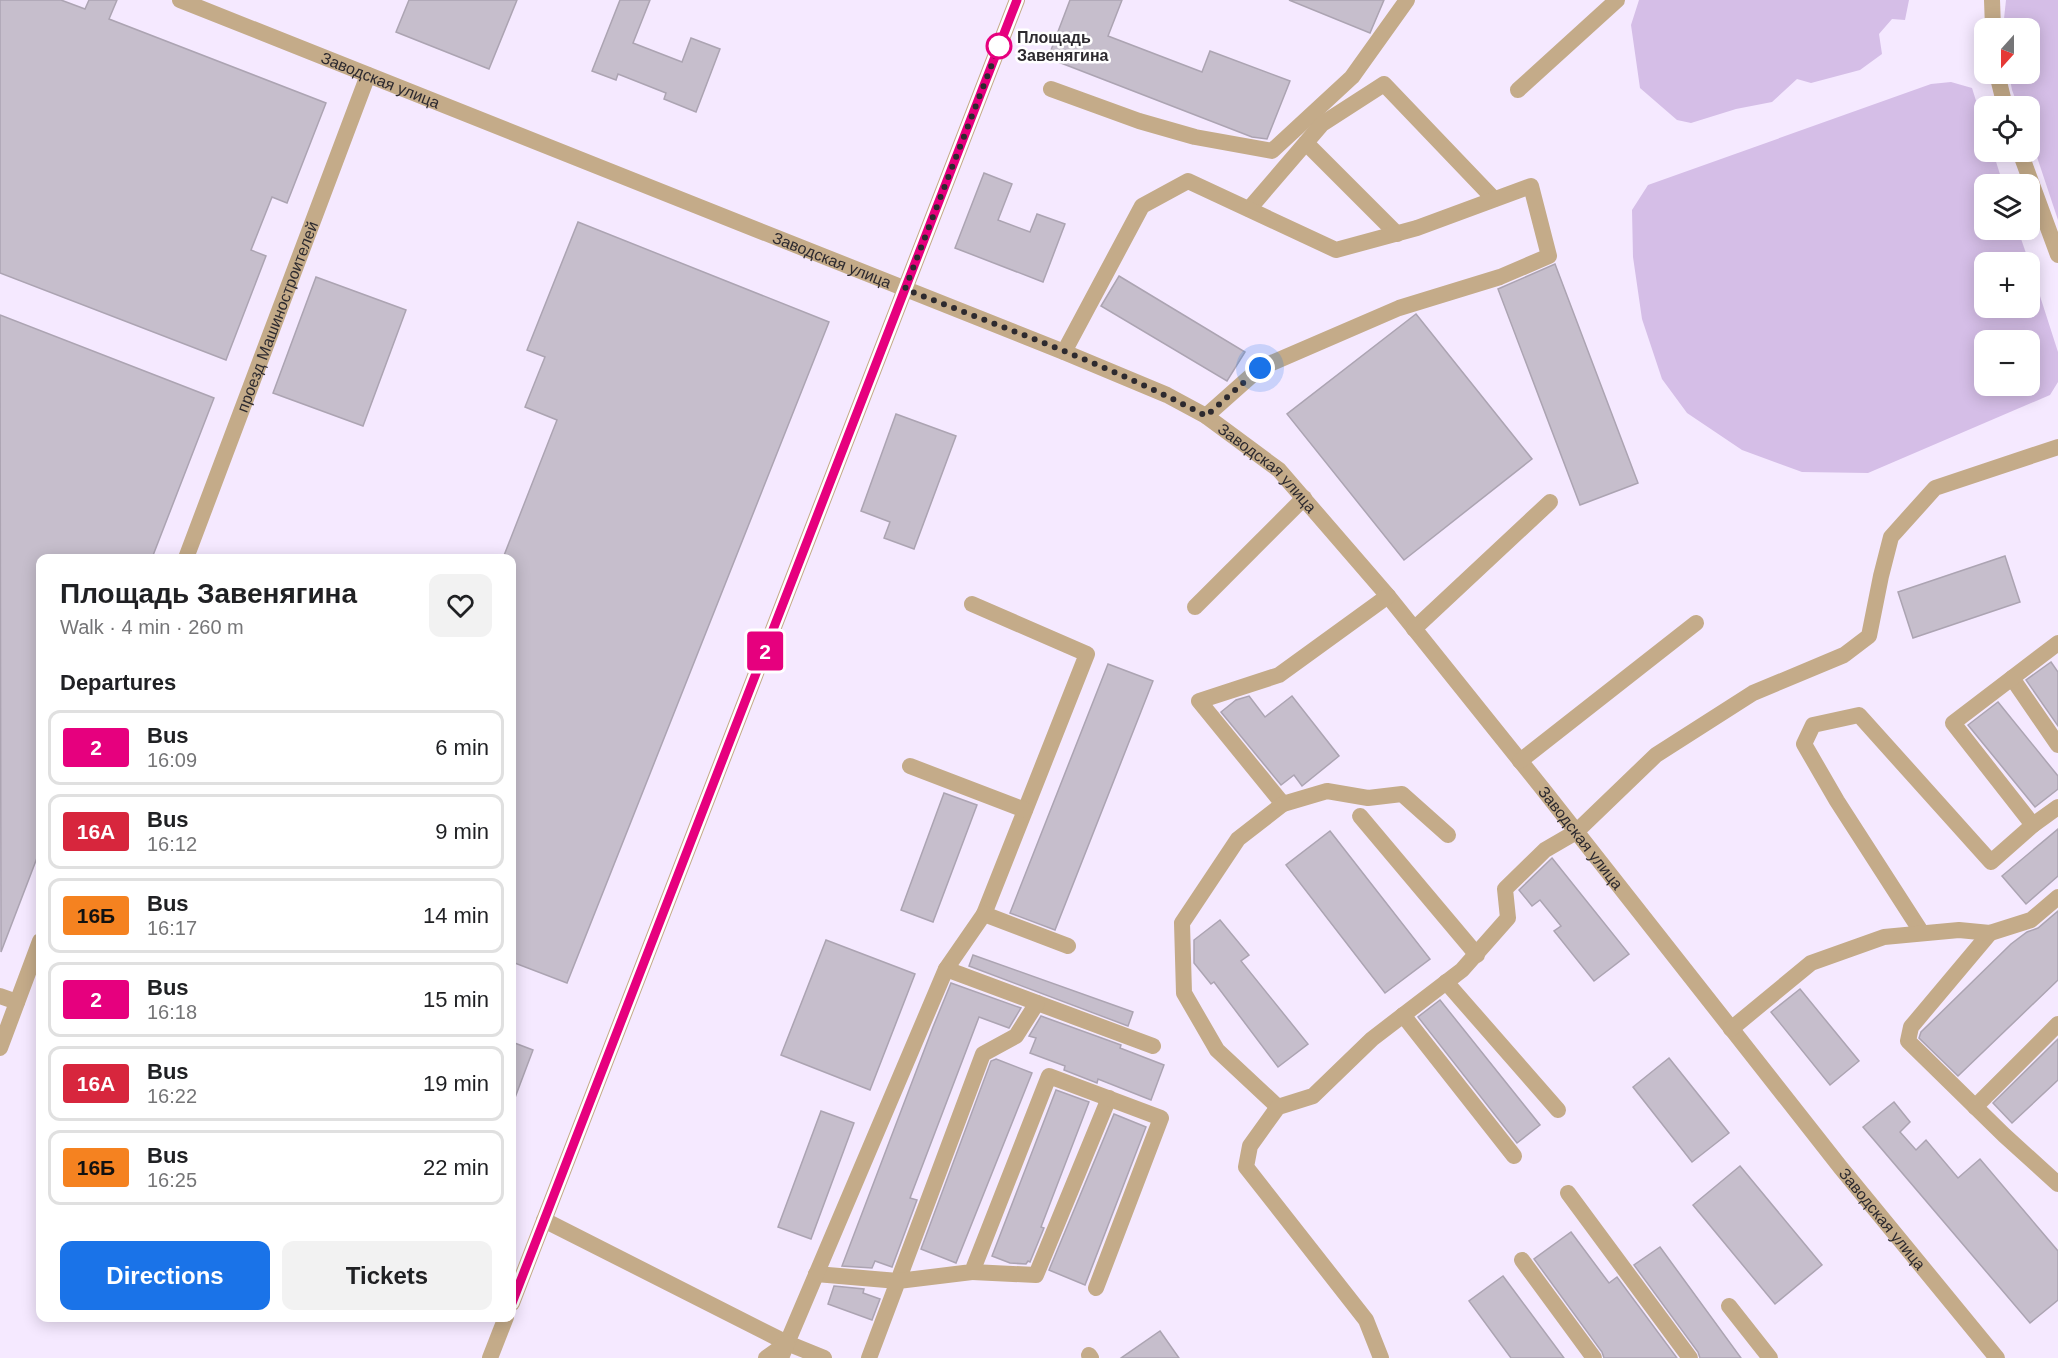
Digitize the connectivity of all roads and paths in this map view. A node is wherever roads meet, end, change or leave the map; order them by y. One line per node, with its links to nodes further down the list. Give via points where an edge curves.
1 (180, 0): 7 (street, Заводская улица)
2 (1017, 0): 16 (street)
3 (1407, 0): 8 (street, via 1352,77 1272,151 1195,137)
4 (1617, 0): 9 (street)
5 (1992, 0): 6 (street)
6 (1993, 18)
7 (368, 75): 16 (street, Заводская улица); 22 (street, проезд Машиностроителей)
8 (1052, 89)
9 (1518, 90)
10 (1306, 143): 12 (street, via 1322,124 1384,84); 13 (street); 14 (street)
11 (2024, 162): 15 (street)
12 (1494, 199): 14 (street); 18 (street, via 1531,186 1549,256 1500,278 1399,308 1260,368)
13 (1249, 209): 14 (street, via 1336,250); 17 (street, via 1188,181 1142,207)
14 (1397, 234)
15 (2058, 255)
16 (905, 289): 17 (street, Заводская улица); 64 (street)
17 (1064, 352): 18 (street, Заводская улица, via 1167,395)
18 (1206, 416): 20 (street, Заводская улица, via 1280,470)
19 (2058, 447): 38 (street, via 1935,488 1891,537 1869,636 1844,656 1753,693 1656,755)
20 (1304, 498): 23 (street, Заводская улица); 25 (street)
21 (1550, 502): 27 (street)
22 (188, 554)
23 (1388, 596): 27 (street, Заводская улица); 33 (street, via 1279,675 1199,701)
24 (972, 604): 35 (street, via 1087,654)
25 (1195, 608)
26 (1696, 623): 31 (street)
27 (1414, 629): 31 (street, Заводская улица)
28 (2058, 643): 29 (street)
29 (2012, 678): 30 (street); 37 (street, via 1953,723)
30 (2058, 745)
31 (1520, 761): 38 (street, Заводская улица)
32 (910, 766): 35 (street)
33 (1283, 804): 39 (street, via 1327,791 1368,798 1402,794); 58 (street, via 1238,839 1182,923 1185,993 1217,1050)
34 (2058, 807): 37 (street)
35 (1025, 810): 41 (street)
36 (1360, 816): 45 (street)
37 (2033, 825): 42 (street, via 1991,862 1859,715 1813,725 1804,744)
38 (1576, 831): 45 (street, via 1545,850 1505,889 1508,918); 54 (street, Заводская улица)
39 (1448, 835)
40 (2058, 897): 43 (street, via 2031,920)
41 (984, 914): 44 (street); 47 (street)
42 (1922, 933): 43 (street); 54 (street, via 1884,936 1811,963)
43 (1990, 933): 59 (street, via 1911,1027 1908,1041)
44 (1068, 946)
45 (1477, 954): 48 (street)
46 (36, 956): 50 (street)
47 (946, 969): 51 (street); 67 (street)
48 (1446, 982): 52 (street); 60 (street)
49 (0, 996): 50 (street)
50 (17, 1002): 56 (street)
51 (1037, 1003): 55 (street); 68 (street, via 1016,1036 983,1054)
52 (1402, 1015): 58 (street, via 1313,1096); 61 (street)
53 (2058, 1024): 59 (street)
54 (1731, 1029): 82 (street, Заводская улица)
55 (1153, 1046)
56 (0, 1048)
57 (1109, 1098): 66 (street, via 1036,1275); 66 (street, via 1049,1076); 69 (street, via 1161,1118)
58 (1278, 1107): 78 (street, via 1250,1146 1246,1167 1366,1320)
59 (1975, 1107): 62 (street)
60 (1558, 1110)
61 (1514, 1156)
62 (2058, 1184)
63 (1568, 1193): 80 (street)
64 (544, 1220): 70 (street); 73 (street)
65 (1522, 1260): 79 (street)
66 (972, 1272): 68 (street)
67 (816, 1274): 68 (street); 73 (street)
68 (898, 1281): 77 (street)
69 (1096, 1288)
70 (516, 1293)
71 (1729, 1306): 81 (street)
72 (504, 1322): 74 (street)
73 (784, 1350): 75 (street); 76 (street)
74 (490, 1358)
75 (766, 1358)
76 (824, 1358)
77 (869, 1358)
78 (1381, 1358)
79 (1594, 1358)
80 (1690, 1358)
81 (1770, 1358)
82 (1997, 1358)

